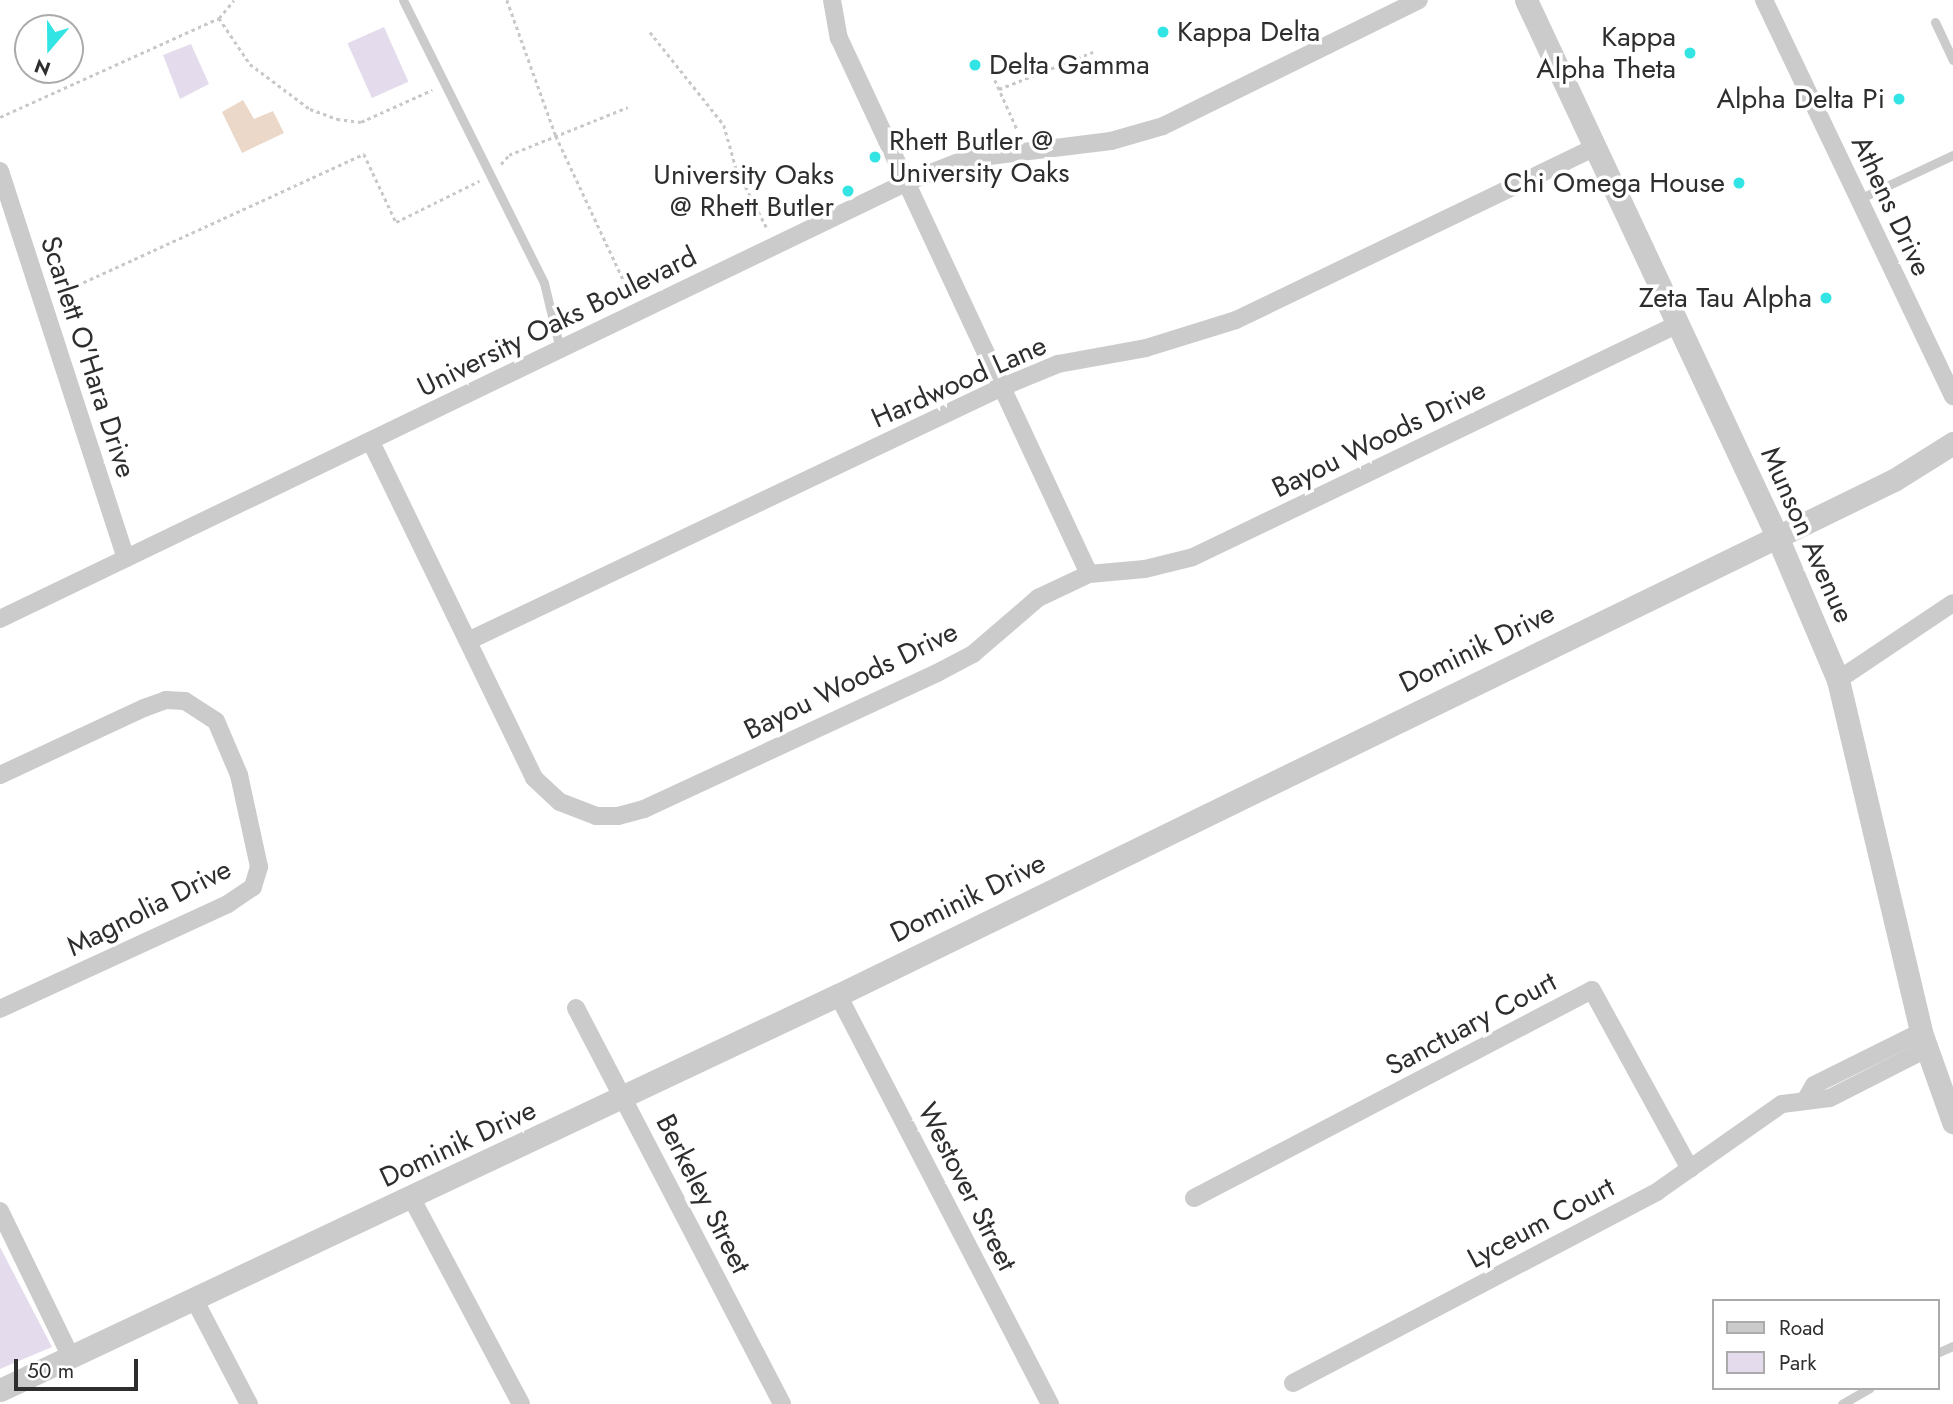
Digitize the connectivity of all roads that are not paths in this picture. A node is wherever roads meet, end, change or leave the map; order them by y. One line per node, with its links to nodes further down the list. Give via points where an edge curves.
1 (403, 0): 14 (lane, via 544,283)
2 (832, 0): 11 (street, via 839,38)
3 (1419, 0): 11 (street, University Oaks Boulevard, via 1163,127 1111,141 966,159)
4 (1526, 0): 8 (street, Munson Avenue)
5 (1764, 0): 12 (street, Athens Drive)
6 (1935, 22): 7 (lane)
7 (1953, 60)
8 (1594, 148): 13 (street, Munson Avenue); 15 (street, Hardwood Lane, via 1236,320 1146,348 1058,365)
9 (1953, 155): 12 (lane)
10 (0, 171): 20 (street, Scarlett O'Hara Drive)
11 (905, 183): 14 (street, University Oaks Boulevard); 15 (street)
12 (1859, 199): 16 (street, Athens Drive)
13 (1678, 324): 19 (street, Munson Avenue); 21 (street, Bayou Woods Drive, via 1193,557 1145,569)
14 (561, 349): 17 (street, University Oaks Boulevard)
15 (1000, 387): 21 (street); 24 (street, Hardwood Lane)
16 (1953, 396)
17 (370, 442): 20 (street, University Oaks Boulevard); 24 (street, Bayou Woods Drive)
18 (1953, 443): 19 (street, Dominik Drive, via 1894,480)
19 (1776, 534): 25 (street, Munson Avenue); 27 (street, Dominik Drive)
20 (126, 558): 23 (street, University Oaks Boulevard)
21 (1089, 574): 24 (street, Bayou Woods Drive, via 1038,598 973,654 937,673 644,809 618,816 596,816 547,793 534,778)
22 (1953, 603): 25 (street)
23 (0, 619)
24 (468, 641)
25 (1838, 680): 30 (street, Munson Avenue)
26 (0, 775): 29 (street, Magnolia Drive, via 144,708 166,700 186,701 216,721 239,775 259,867 253,887 228,904)
27 (838, 995): 31 (street, Dominik Drive); 45 (street, Westover Street)
28 (576, 1008): 31 (street, Berkeley Street)
29 (0, 1009)
30 (1924, 1040): 32 (street, Munson Avenue); 33 (street, Lyceum Court, via 1830,1098 1782,1104)
31 (624, 1098): 35 (street, Dominik Drive); 44 (street, Berkeley Street)
32 (1953, 1122)
33 (1690, 1169): 34 (street, Sanctuary Court, via 1592,990); 39 (street, Lyceum Court, via 1658,1191)
34 (1194, 1198)
35 (412, 1199): 37 (street, Dominik Drive); 43 (street)
36 (0, 1211): 38 (street)
37 (194, 1299): 38 (street, Dominik Drive); 42 (street)
38 (71, 1357): 40 (street, Dominik Drive)
39 (1293, 1383)
40 (0, 1390)
41 (1866, 1390): 46 (lane)
42 (248, 1404)
43 (521, 1404)
44 (782, 1404)
45 (1050, 1404)
46 (1842, 1404)

